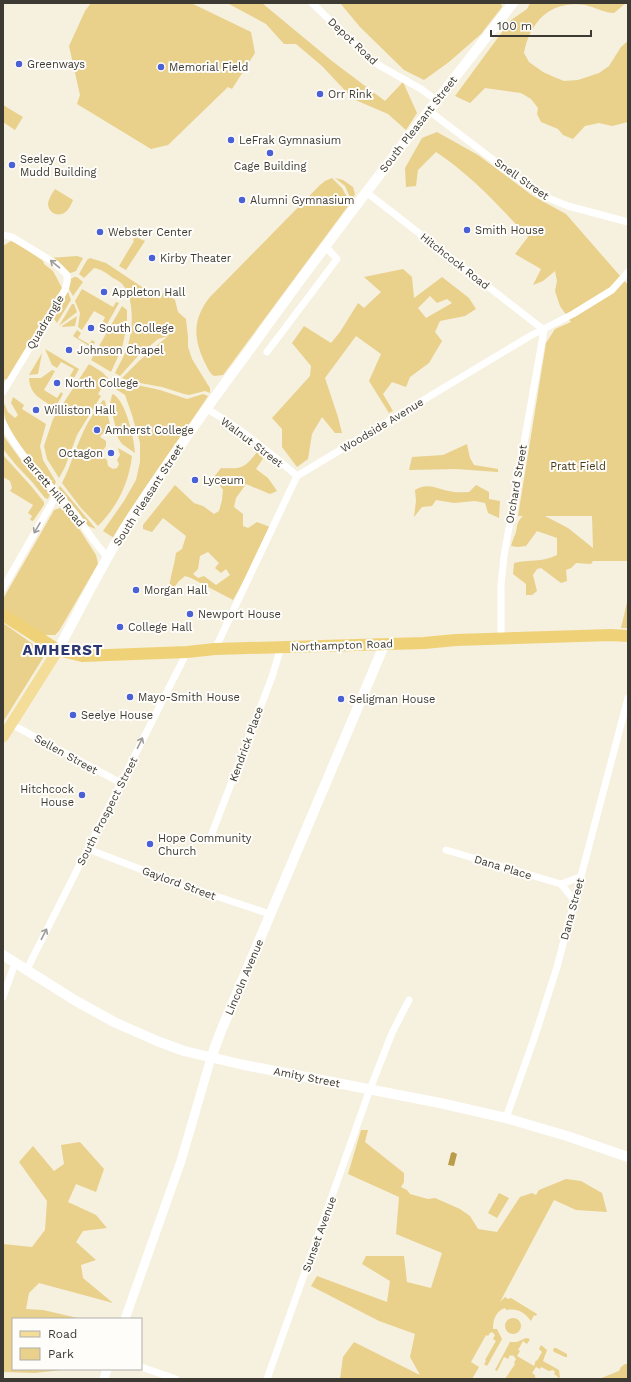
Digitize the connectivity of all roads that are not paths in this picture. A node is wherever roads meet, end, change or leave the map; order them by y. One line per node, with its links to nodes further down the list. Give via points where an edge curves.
1 (312, 3): 3 (street, Depot Road, via 370,59)
2 (513, 3): 3 (main road, South Pleasant Street)
3 (436, 100): 4 (main road, South Pleasant Street)
4 (428, 110): 5 (main road, South Pleasant Street); 6 (street, Snell Street, via 543,196 568,206)
5 (366, 192): 8 (main road, South Pleasant Street); 10 (street, Hitchcock Road)
6 (628, 222)
7 (3, 235): 12 (street, Quadrangle, one-way to 7, via 65,290 67,282 67,275 55,263 12,237)
8 (325, 246): 11 (street, via 338,259); 13 (main road, South Pleasant Street)
9 (628, 272): 10 (street, Woodside Avenue, via 612,290)
10 (544, 330): 15 (street, Woodside Avenue); 21 (street, Orchard Street, via 504,556)
11 (267, 352)
12 (3, 392)
13 (207, 409): 15 (street, Walnut Street, via 249,437); 17 (main road, South Pleasant Street, via 176,451)
14 (3, 423): 16 (street, Barrett Hill Road, via 32,467)
15 (297, 476): 24 (street)
16 (57, 494): 17 (street, Barrett Hill Road); 18 (street, one-way to 18)
17 (108, 556): 25 (main road, South Pleasant Street)
18 (3, 588)
19 (3, 615): 25 (highway, Northampton Road)
20 (628, 636): 21 (highway, Northampton Road)
21 (501, 638): 22 (highway, Northampton Road)
22 (385, 643): 23 (highway, Northampton Road); 37 (main road, Lincoln Avenue)
23 (281, 647): 24 (highway, Northampton Road); 31 (street, Kendrick Place, via 272,677)
24 (215, 649): 26 (highway, Northampton Road)
25 (58, 650): 26 (highway, Northampton Road, via 87,656); 28 (main road, South Pleasant Street)
26 (187, 652): 30 (street, South Prospect Street, one-way to 26)
27 (628, 698): 34 (street, Dana Street)
28 (11, 724): 29 (main road, South Pleasant Street); 30 (street, Sellen Street)
29 (3, 737)
30 (121, 783): 32 (street, South Prospect Street)
31 (209, 841)
32 (88, 849): 37 (street, Gaylord Street, via 176,883); 40 (street, South Prospect Street, one-way to 32)
33 (446, 850): 35 (street, Dana Place)
34 (580, 877): 35 (street); 36 (street, Dana Street)
35 (561, 884): 36 (street)
36 (574, 900): 45 (street, Dana Street, via 536,1036)
37 (270, 914): 43 (main road, Lincoln Avenue)
38 (3, 955): 39 (main road, Amity Street)
39 (15, 963): 40 (main road, Amity Street); 41 (street)
40 (27, 969): 43 (main road, Amity Street, via 76,1001 124,1027 184,1051)
41 (3, 997)
42 (409, 1000): 44 (street, Sunset Avenue, via 392,1033)
43 (211, 1058): 44 (main road, Amity Street); 47 (street, Lincoln Avenue, via 181,1161)
44 (370, 1089): 45 (main road, Amity Street); 50 (street, Sunset Avenue)
45 (506, 1118): 46 (main road, Amity Street)
46 (628, 1155)
47 (125, 1318)
48 (142, 1366): 49 (street)
49 (176, 1379)
50 (267, 1379)

